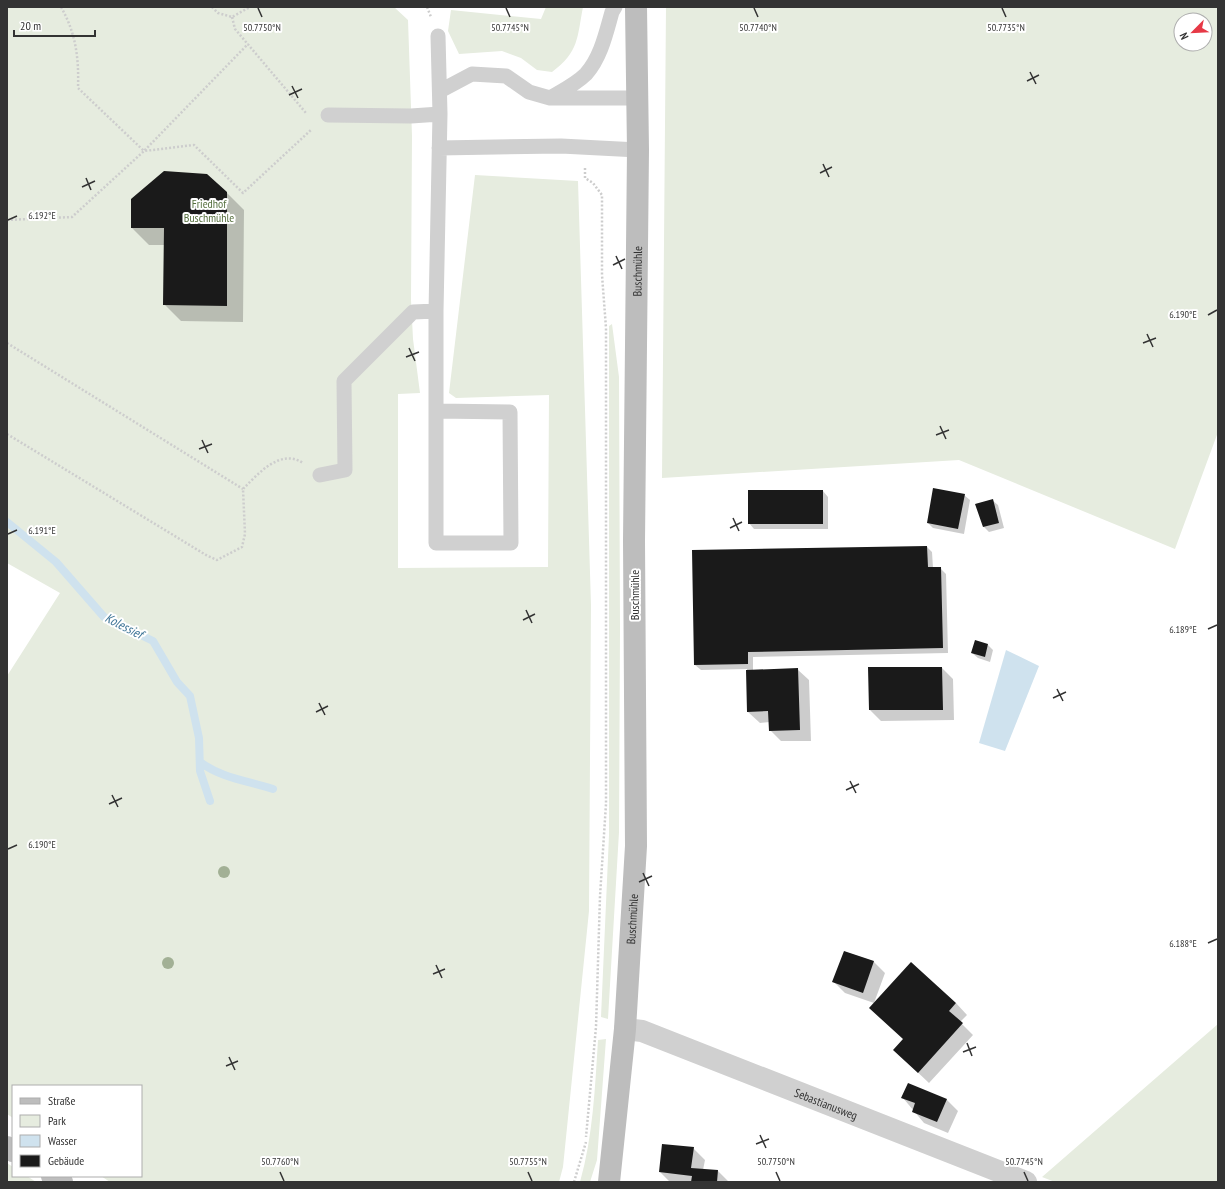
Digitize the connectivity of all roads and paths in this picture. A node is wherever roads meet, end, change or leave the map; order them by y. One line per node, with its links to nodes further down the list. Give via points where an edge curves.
1 (61, 7): 17 (path, via 76,42 79,63 78,88)
2 (212, 7): 6 (path, via 218,13)
3 (250, 7): 6 (path)
4 (615, 7): 10 (lane, via 602,47 586,74)
5 (636, 7): 11 (main road, Buschmühle)
6 (232, 17): 8 (path, via 235,29)
7 (438, 36): 9 (lane)
8 (248, 44): 13 (path, via 307,114); 17 (path)
9 (440, 91): 10 (lane, via 472,74 506,76 529,92); 12 (lane)
10 (550, 98): 11 (lane)
11 (637, 98): 16 (main road, Buschmühle)
12 (440, 114): 13 (lane); 15 (lane)
13 (328, 115): 17 (path, via 243,193 194,145)
14 (585, 147): 15 (lane); 16 (lane); 26 (path, via 585,178 593,183 602,195 602,276 606,328 606,804 596,1027 586,1143)
15 (439, 148): 19 (lane)
16 (638, 150): 25 (main road, Buschmühle, via 634,541 636,846)
17 (144, 151): 18 (path, via 72,218)
18 (7, 220)
19 (436, 311): 21 (lane); 23 (lane, via 412,312 344,381 345,470)
20 (7, 343): 24 (path)
21 (437, 411): 21 (lane, via 436,543 511,543 510,412)
22 (7, 434): 24 (path, via 217,560 242,547 245,534)
23 (320, 475): 24 (path, via 298,460 285,458 267,466)
24 (242, 489)
25 (625, 1029): 27 (main road, Buschmühle); 28 (street, Sebastianusweg, via 642,1031)
26 (574, 1182)
27 (609, 1182)
28 (1026, 1182)

